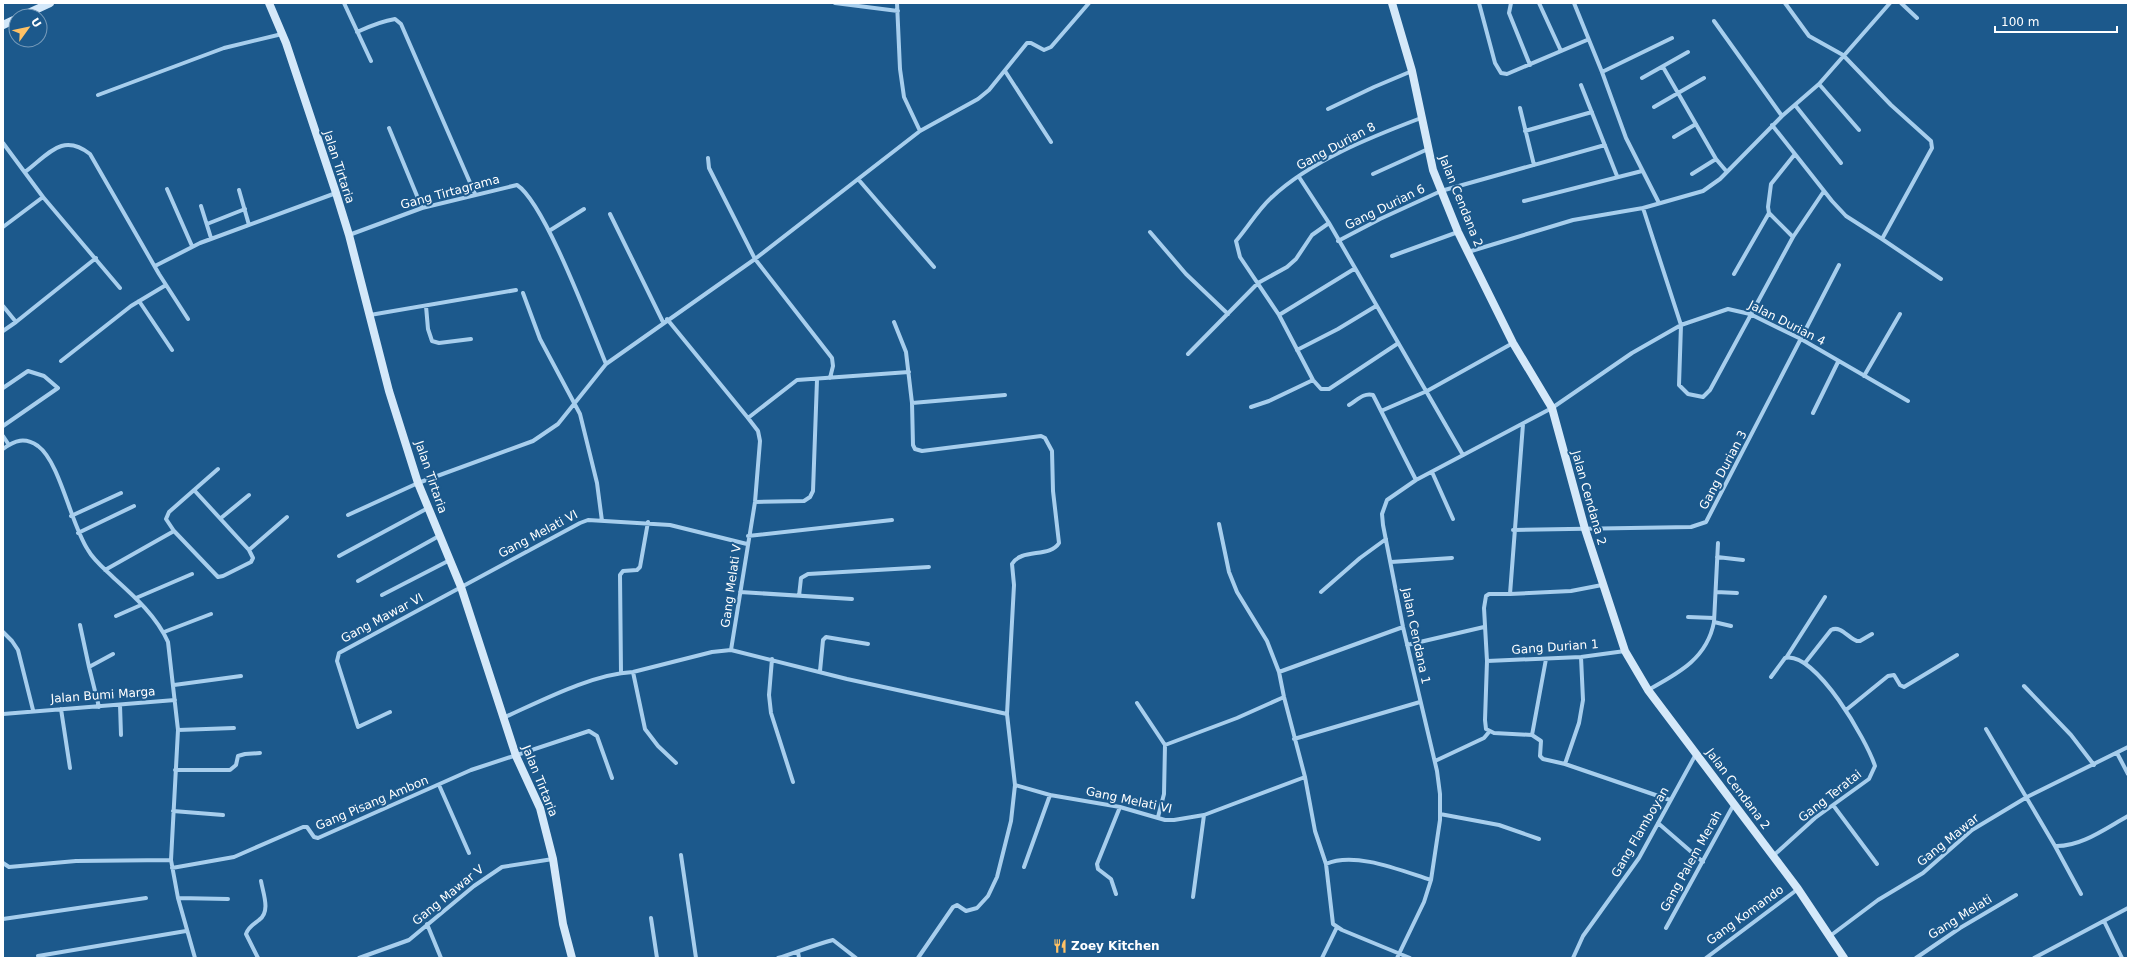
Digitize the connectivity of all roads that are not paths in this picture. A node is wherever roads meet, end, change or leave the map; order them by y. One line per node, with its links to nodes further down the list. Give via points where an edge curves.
1 (50, 3): 15 (street)
2 (269, 3): 20 (street, Jalan Tirtaria)
3 (344, 3): 19 (street)
4 (835, 3): 16 (street)
5 (897, 3): 16 (street)
6 (1392, 3): 30 (street, Jalan Cendana 2)
7 (1479, 3): 27 (street, via 1497,69 1507,74)
8 (1511, 3): 27 (street, via 1509,13)
9 (1539, 3): 23 (street)
10 (1574, 3): 22 (street)
11 (1785, 3): 25 (street, via 1809,36)
12 (1890, 3): 25 (street)
13 (1901, 3): 17 (street)
14 (1086, 4): 29 (street, via 1051,47 1044,50 1027,43)
15 (39, 8)
16 (898, 11): 49 (street, via 900,69 904,97)
17 (1917, 18)
18 (1714, 21): 43 (street)
19 (357, 32): 26 (street); 74 (street, via 390,20 401,24)
20 (282, 34): 37 (street, via 224,48); 73 (street, Jalan Tirtaria)
21 (1672, 38): 31 (street)
22 (1587, 40): 23 (street); 31 (street)
23 (1561, 51): 27 (street)
24 (1688, 52): 28 (street)
25 (1843, 55): 34 (street); 95 (street, via 1891,105 1928,137 1932,144)
26 (371, 61)
27 (1530, 65)
28 (1663, 67): 32 (street); 36 (street)
29 (1005, 71): 49 (street, via 978,99); 53 (street)
30 (1412, 71): 41 (street); 44 (street, Jalan Cendana 2)
31 (1602, 72): 61 (street, via 1626,138)
32 (1642, 78)
33 (1704, 78): 36 (street)
34 (1819, 84): 38 (street); 48 (street)
35 (1581, 85): 42 (street)
36 (1678, 92): 39 (street); 45 (street)
37 (98, 95)
38 (1795, 105): 43 (street); 59 (street)
39 (1654, 107)
40 (1520, 108): 50 (street)
41 (1328, 109)
42 (1592, 112): 50 (street); 54 (street)
43 (1782, 116): 46 (street)
44 (1422, 118): 55 (street, Jalan Cendana 2); 67 (street, Gang Durian 8, via 1382,133 1311,168)
45 (1696, 124): 51 (street); 58 (street)
46 (1772, 125): 56 (street); 63 (street)
47 (389, 128): 79 (street)
48 (1859, 130)
49 (920, 131): 68 (street)
50 (1525, 131): 60 (street)
51 (1674, 137)
52 (3, 142): 62 (street)
53 (1051, 142)
54 (1605, 145): 60 (street, Gang Durian 6); 66 (street)
55 (1428, 149): 64 (street); 71 (street, Jalan Cendana 2, via 1432,170)
56 (1795, 154): 72 (street); 83 (street, via 1771,184)
57 (708, 158): 101 (street, via 709,168)
58 (1716, 159): 63 (street); 65 (street)
59 (1841, 163)
60 (1534, 165): 71 (street, Gang Durian 6)
61 (1642, 171): 66 (street); 77 (street)
62 (25, 172): 75 (street); 103 (street, via 60,145 79,146 90,154)
63 (1727, 172): 77 (street, via 1704,192)
64 (1373, 174)
65 (1692, 174)
66 (1617, 176): 76 (street)
67 (1299, 177): 85 (street); 108 (street, Gang Durian 8, via 1271,198 1236,241 1240,257)
68 (858, 179): 101 (street); 104 (street)
69 (167, 189): 97 (street)
70 (239, 190): 81 (street)
71 (1441, 191): 91 (street, Jalan Cendana 2); 96 (street, Gang Durian 6)
72 (1824, 191): 93 (street); 95 (street, via 1846,216)
73 (336, 193): 87 (street); 92 (street, Jalan Tirtaria)
74 (475, 194): 79 (street, Gang Tirtagrama); 89 (street, Gang Tirtagrama, via 517,185 524,190)
75 (43, 196): 88 (street); 100 (street)
76 (1524, 201)
77 (1659, 203): 80 (street)
78 (200, 206): 86 (street)
79 (422, 208): 92 (street, Gang Tirtagrama)
80 (1643, 208): 98 (street, via 1573,220); 127 (street)
81 (245, 209): 86 (street); 87 (street)
82 (584, 209): 89 (street)
83 (1769, 213): 93 (street); 106 (street)
84 (610, 214): 125 (street)
85 (1328, 223): 96 (street); 108 (street, via 1312,235 1296,259 1287,267)
86 (206, 224): 94 (street)
87 (249, 225): 94 (street)
88 (3, 227)
89 (549, 231): 138 (street)
90 (1150, 232): 117 (street, via 1186,274)
91 (1458, 232): 98 (street, Jalan Cendana 2); 99 (street)
92 (349, 235): 120 (street, Jalan Tirtaria)
93 (1793, 237): 118 (street)
94 (211, 238): 97 (street)
95 (1882, 239): 107 (street)
96 (1338, 241): 105 (street)
97 (192, 246): 103 (street)
98 (1468, 252): 131 (street, Jalan Cendana 2)
99 (1392, 256)
100 (96, 258): 110 (street); 124 (street)
101 (755, 259): 123 (street); 141 (street, via 832,358)
102 (1839, 265): 129 (street, Gang Durian 3)
103 (155, 266): 109 (street)
104 (934, 267)
105 (1354, 268): 116 (street); 121 (street)
106 (1734, 274)
107 (1941, 279)
108 (1258, 283): 117 (street); 121 (street)
109 (166, 285): 113 (street); 122 (street)
110 (120, 288)
111 (516, 290): 115 (street)
112 (523, 293): 149 (street, via 540,339)
113 (139, 301): 133 (street); 136 (street)
114 (3, 306): 124 (street)
115 (426, 306): 120 (street); 130 (street, via 432,341)
116 (1376, 306): 132 (street); 134 (street)
117 (1228, 314): 135 (street)
118 (1750, 314): 127 (street, Jalan Durian 4, via 1728,309); 127 (street, via 1710,390 1703,397 1688,394 1679,385); 129 (street, Jalan Durian 4)
119 (1900, 314): 140 (street)
120 (370, 315): 165 (street, Jalan Tirtaria, via 388,391)
121 (1279, 315): 134 (street)
122 (188, 319)
123 (667, 319): 125 (street); 155 (street, Gang Melati V)
124 (16, 322): 128 (street)
125 (663, 322): 138 (street)
126 (894, 322): 139 (street, via 906,352)
127 (1681, 325): 152 (street, Jalan Durian 4, via 1632,353)
128 (3, 332)
129 (1802, 339): 137 (street, Jalan Durian 4); 181 (street, Gang Durian 3, via 1706,522 1691,527)
130 (471, 340)
131 (1513, 343): 145 (street); 152 (street, Jalan Cendana 2)
132 (1397, 344): 143 (street, via 1329,389 1320,389); 145 (street)
133 (172, 350)
134 (1297, 350): 143 (street)
135 (1188, 354)
136 (61, 361)
137 (1838, 362): 140 (street, Jalan Durian 4); 154 (street)
138 (606, 364): 149 (street)
139 (909, 372): 141 (street); 148 (street)
140 (1864, 376): 147 (street, Jalan Durian 4)
141 (830, 378): 142 (street)
142 (817, 380): 155 (street, via 797,380); 169 (street, via 813,491 810,497 804,501)
143 (1313, 380): 151 (street)
144 (3, 388): 157 (street, via 28,372 44,376 58,388)
145 (1427, 391): 153 (street); 161 (street)
146 (1005, 395): 148 (street)
147 (1908, 401)
148 (912, 403): 258 (street, via 913,445 919,451 1041,436 1046,438 1052,451 1053,492 1059,543 1049,550 1019,557 1012,564 1014,584)
149 (575, 404): 165 (street, via 558,424 533,441); 178 (street, via 589,445)
150 (1349, 406): 153 (street, via 1369,394 1373,395)
151 (1251, 407)
152 (1552, 408): 156 (street, Jalan Cendana 1); 181 (street, Jalan Cendana 2)
153 (1381, 411): 164 (street)
154 (1813, 413)
155 (748, 418): 169 (street, Gang Melati V, via 758,431 760,441)
156 (1523, 424): 161 (street, Jalan Cendana 1); 182 (street)
157 (3, 426)
158 (3, 436): 159 (street)
159 (9, 445): 160 (street); 173 (street, via 25,439 39,447 53,466)
160 (3, 449)
161 (1462, 455): 163 (street, Jalan Cendana 1)
162 (218, 469): 166 (street)
163 (1432, 472): 164 (street, Jalan Cendana 1); 176 (street)
164 (1416, 480): 187 (street, Jalan Cendana 1, via 1387,500 1384,505 1382,514)
165 (418, 483): 171 (street, Jalan Tirtaria); 172 (street)
166 (194, 490): 175 (street); 183 (street, via 167,515 166,519)
167 (121, 493): 173 (street)
168 (249, 495): 175 (street)
169 (755, 502): 186 (street, Gang Melati V)
170 (134, 506): 184 (street)
171 (428, 508): 185 (street, Jalan Tirtaria); 191 (street)
172 (348, 515)
173 (71, 516): 184 (street)
174 (287, 517): 190 (street)
175 (221, 518): 190 (street)
176 (1453, 519)
177 (892, 520): 186 (street)
178 (602, 521): 179 (street, Gang Melati VI); 202 (street, Gang Melati VI, via 588,520 580,523)
179 (648, 522): 189 (street, Gang Melati VI); 241 (street, via 640,567 637,570 623,571 620,575)
180 (1219, 524): 240 (street, via 1229,572 1237,592 1266,641)
181 (1586, 529): 182 (street, Gang Durian 3); 201 (street, Jalan Cendana 2)
182 (1513, 530): 207 (street)
183 (174, 531): 190 (street, via 218,577 251,562 253,558); 198 (street)
184 (78, 533): 198 (street, via 88,552)
185 (439, 536): 194 (street, Jalan Tirtaria); 200 (street)
186 (748, 536): 189 (street, Gang Melati V)
187 (1386, 539): 196 (street, Jalan Cendana 1); 204 (street)
188 (1718, 543): 192 (street)
189 (747, 544): 203 (street, Gang Melati V)
190 (249, 550)
191 (339, 556)
192 (1717, 557): 195 (street); 205 (street)
193 (1452, 558): 196 (street)
194 (450, 560): 202 (street, Jalan Tirtaria); 208 (street)
195 (1743, 560)
196 (1391, 562): 220 (street, Jalan Cendana 1)
197 (929, 567): 209 (street, via 808,574 801,578)
198 (105, 570): 211 (street)
199 (192, 574): 211 (street)
200 (358, 581)
201 (1602, 585): 207 (street, via 1571,591); 228 (street, Jalan Cendana 2)
202 (461, 587): 256 (street, Gang Mawar VI, via 339,653 337,661 358,727); 259 (street, Jalan Tirtaria)
203 (740, 592): 209 (street); 227 (street, Gang Melati V)
204 (1321, 592)
205 (1716, 592): 206 (street); 217 (street)
206 (1737, 593)
207 (1510, 594): 221 (street, via 1486,596)
208 (382, 595)
209 (799, 596): 212 (street)
210 (1825, 597): 232 (street)
211 (136, 598): 213 (street)
212 (852, 599)
213 (141, 605): 215 (street); 223 (street)
214 (211, 614): 223 (street)
215 (116, 616)
216 (1688, 617): 217 (street)
217 (1714, 620): 219 (street); 246 (street, via 1711,634 1692,664)
218 (80, 625): 237 (street)
219 (1732, 626)
220 (1403, 627): 226 (street, Jalan Cendana 1); 240 (street)
221 (1484, 627): 226 (street); 235 (street)
222 (3, 632): 254 (street, via 18,650)
223 (164, 632): 244 (street, via 168,642)
224 (1872, 634): 236 (street, via 1857,641 1834,628)
225 (868, 644): 239 (street, via 826,637 823,640)
226 (1407, 645): 249 (street, Jalan Cendana 1)
227 (731, 650): 234 (street); 238 (street, via 712,652)
228 (1625, 651): 231 (street, Gang Durian 1); 246 (street, Jalan Cendana 2)
229 (113, 654): 237 (street)
230 (1958, 655): 255 (street, via 1904,687 1894,675 1888,676)
231 (1581, 658): 233 (street, Gang Durian 1); 275 (street, via 1583,700 1579,723)
232 (1786, 658): 236 (street, via 1794,658); 243 (street)
233 (1546, 659): 235 (street, Gang Durian 1); 265 (street)
234 (772, 660): 239 (street); 282 (street, via 769,695 771,713)
235 (1487, 661): 263 (street, via 1485,720 1486,730)
236 (1805, 663): 255 (street, Gang Teratai, via 1828,686)
237 (89, 667): 252 (street)
238 (633, 672): 241 (street); 274 (street, via 645,729)
239 (820, 672): 258 (street)
240 (1279, 672): 247 (street)
241 (621, 673): 259 (street, via 556,694)
242 (241, 676): 244 (street)
243 (1771, 677)
244 (174, 685): 248 (street)
245 (2024, 686): 276 (street, via 2071,735)
246 (1648, 690): 271 (street, Jalan Cendana 2)
247 (1284, 697): 266 (street); 267 (street, via 1243,716)
248 (175, 700): 251 (street, Jalan Bumi Marga); 262 (street)
249 (1420, 702): 266 (street); 273 (street, Jalan Cendana 1)
250 (1137, 703): 267 (street)
251 (120, 705): 252 (street, Jalan Bumi Marga); 264 (street)
252 (99, 707): 253 (street, Jalan Bumi Marga)
253 (62, 709): 254 (street, Jalan Bumi Marga); 277 (street)
254 (33, 710): 257 (street, Jalan Bumi Marga)
255 (1846, 710): 289 (street, Gang Teratai, via 1875,766 1869,779)
256 (390, 712)
257 (3, 714)
258 (1007, 714): 284 (street)
259 (503, 718): 272 (street, Jalan Tirtaria)
260 (234, 728): 262 (street)
261 (1986, 729): 286 (street)
262 (178, 730): 278 (street)
263 (1489, 732): 265 (street); 273 (street, via 1484,738)
264 (121, 735)
265 (1532, 735): 275 (street, via 1541,741 1540,756 1543,759)
266 (1294, 739): 280 (street)
267 (1165, 745): 296 (street, via 1164,794)
268 (2128, 747): 270 (street, Gang Mawar)
269 (260, 753): 278 (street, via 238,756 236,765 230,770)
270 (2117, 753): 276 (street, Gang Mawar); 279 (street)
271 (1696, 754): 287 (street, Gang Flamboyan); 288 (street, Jalan Cendana 2)
272 (516, 756): 281 (street, Gang Pisang Ambon, via 589,731 597,736); 283 (street, Gang Pisang Ambon, via 476,768); 303 (street, Jalan Tirtaria, via 540,808)
273 (1435, 761): 292 (street, Jalan Cendana 1)
274 (676, 763)
275 (1565, 764): 287 (street)
276 (2094, 765): 286 (street, Gang Mawar)
277 (70, 768)
278 (175, 770): 291 (street)
279 (2128, 774)
280 (1305, 777): 294 (street, Gang Melati VI); 306 (street, via 1315,830)
281 (612, 778)
282 (793, 782)
283 (439, 785): 300 (street); 310 (street, Gang Pisang Ambon, via 318,838 304,827 234,856)
284 (1016, 786): 285 (street, Gang Melati VI); 343 (street, via 997,877 988,896 971,911 957,905 953,906)
285 (1050, 795): 290 (street, Gang Melati VI); 309 (street)
286 (2028, 797): 299 (street); 329 (street, Gang Mawar, via 1972,830 1923,873 1878,900)
287 (1670, 800): 297 (street, Gang Flamboyan)
288 (1734, 804): 302 (street, Jalan Cendana 2); 305 (street, Gang Palem Merah)
289 (1833, 805): 302 (street, Gang Teratai); 307 (street)
290 (1120, 807): 296 (street, Gang Melati VI); 314 (street, via 1097,864 1098,869 1111,879)
291 (173, 811): 293 (street); 304 (street)
292 (1440, 814): 298 (street, via 1499,825); 311 (street, Jalan Cendana 1)
293 (223, 815)
294 (1204, 815): 296 (street, Gang Melati VI, via 1174,820); 317 (street)
295 (2128, 816): 299 (street, via 2077,842)
296 (1158, 817)
297 (1658, 823): 305 (street); 346 (street, Gang Flamboyan, via 1640,858 1583,936)
298 (1539, 839)
299 (2055, 846): 316 (street)
300 (469, 853)
301 (681, 855): 339 (street)
302 (1773, 856): 313 (street, Jalan Cendana 2)
303 (553, 859): 325 (street, Gang Mawar V, via 502,866 478,882); 337 (street, Jalan Tirtaria, via 563,924)
304 (171, 860): 308 (street, via 76,861 9,867); 310 (street)
305 (1703, 862): 327 (street, Gang Palem Merah)
306 (1326, 864): 311 (street, via 1335,860 1355,860); 326 (street, via 1332,918)
307 (1877, 864)
308 (4, 865)
309 (1024, 867)
310 (172, 868): 319 (street)
311 (1431, 880): 332 (street, Jalan Cendana 1, via 1424,902)
312 (261, 881): 334 (street, via 265,913 246,934)
313 (1798, 889): 329 (street, Jalan Cendana 2); 347 (street, Gang Komando)
314 (1116, 894)
315 (2016, 894): 349 (street, Gang Melati)
316 (2081, 894)
317 (1193, 897)
318 (146, 898): 323 (street)
319 (178, 898): 320 (street); 328 (street)
320 (228, 899)
321 (2128, 908): 324 (street)
322 (651, 918): 338 (street)
323 (3, 919)
324 (2104, 920): 350 (street); 351 (street)
325 (428, 924): 335 (street, Gang Mawar V, via 409,940); 336 (street)
326 (1337, 927): 332 (street); 344 (street)
327 (1666, 928)
328 (186, 931): 331 (street); 333 (street)
329 (1829, 936): 348 (street, Jalan Cendana 2)
330 (798, 952): 340 (street); 341 (street); 342 (street, via 832,940)
331 (38, 956)
332 (1398, 956): 345 (street)
333 (195, 958)
334 (258, 958)
335 (359, 958)
336 (441, 958)
337 (572, 958)
338 (657, 958)
339 (696, 958)
340 (778, 958)
341 (799, 958)
342 (856, 958)
343 (918, 958)
344 (1322, 958)
345 (1410, 958)
346 (1573, 958)
347 (1706, 958)
348 (1844, 958)
349 (1916, 958)
350 (2034, 958)
351 (2122, 958)

